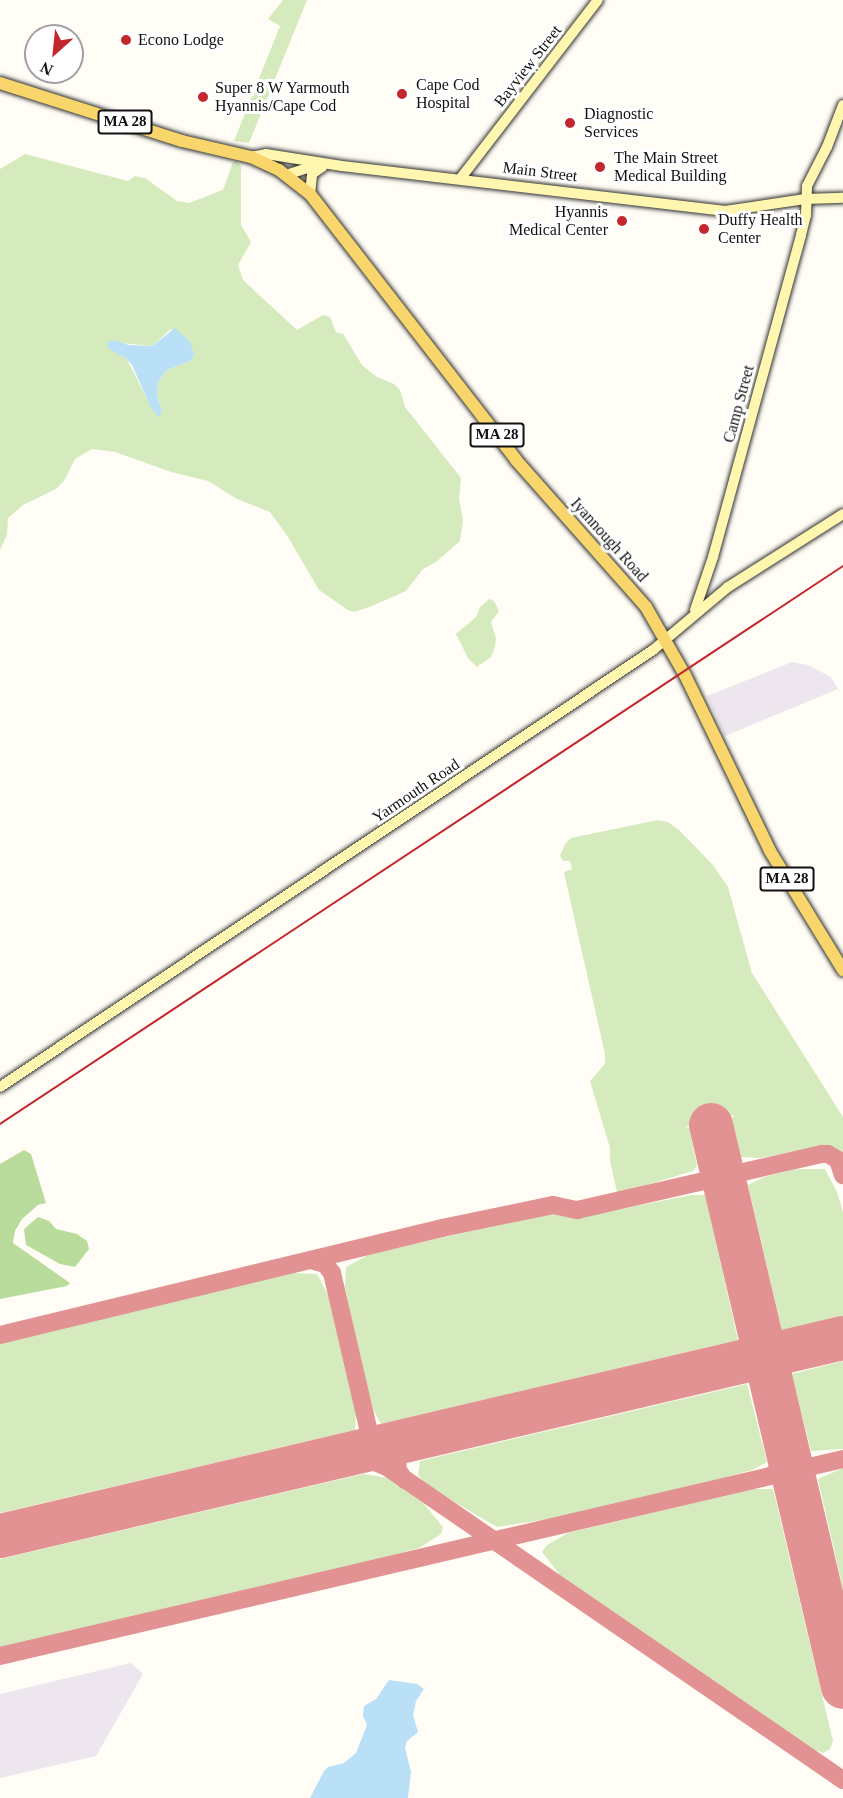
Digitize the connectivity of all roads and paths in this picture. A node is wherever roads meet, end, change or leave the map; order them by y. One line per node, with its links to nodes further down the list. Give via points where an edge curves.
1 (598, 0): 8 (main road, Bayview Street)
2 (0, 83): 4 (main road, Main Street / MA 28, via 182,141)
3 (843, 105): 10 (main road, Camp Street)
4 (251, 157): 5 (main road, Main Street, via 266,154); 7 (main road, Main Street / MA 28)
5 (340, 166): 6 (main road, Main Street); 8 (main road, Main Street)
6 (322, 167): 7 (main road, Main Street); 9 (main road, via 312,174)
7 (286, 175): 9 (main road, Iyannough Road / MA 28)
8 (460, 179): 10 (main road, Main Street, via 725,212)
9 (310, 194): 16 (main road, Iyannough Road / MA 28, via 516,460 640,599)
10 (805, 198): 11 (main road, Main Street); 13 (main road, Camp Street, via 804,224)
11 (843, 198)
12 (843, 514): 14 (main road, Yarmouth Road)
13 (706, 581): 14 (main road); 15 (main road, Camp Street)
14 (722, 592): 15 (main road, Yarmouth Road)
15 (692, 616): 16 (main road, Yarmouth Road)
16 (666, 639): 17 (main road, Iyannough Road / MA 28, via 770,852); 18 (main road, Yarmouth Road)
17 (843, 970)
18 (0, 1087)

